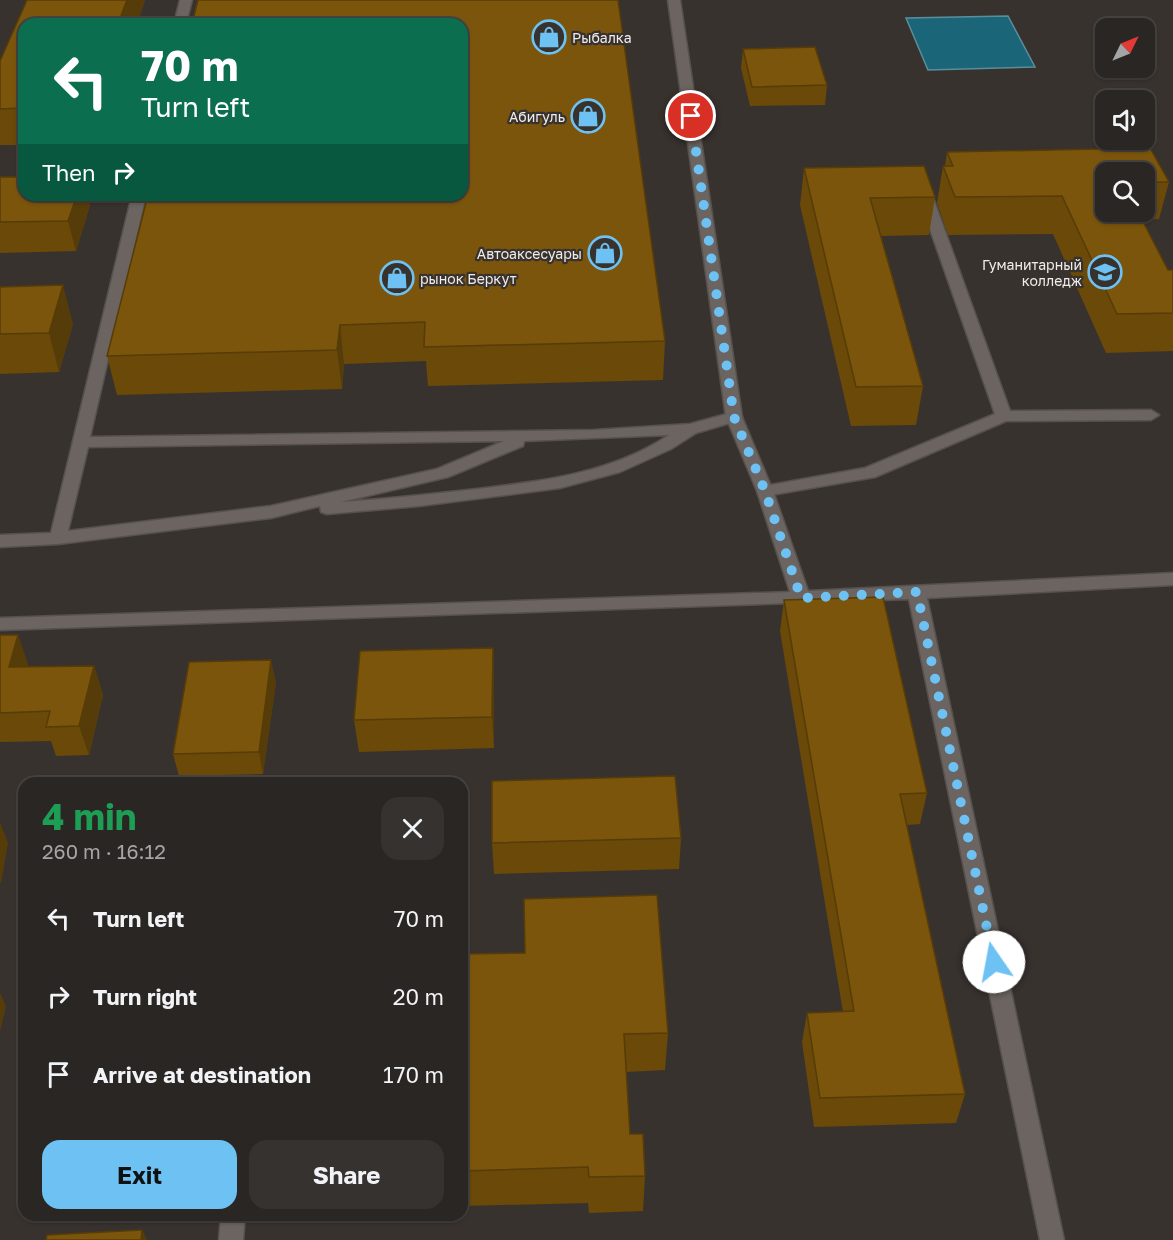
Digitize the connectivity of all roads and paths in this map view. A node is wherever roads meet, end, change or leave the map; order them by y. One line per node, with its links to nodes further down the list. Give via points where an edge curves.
1 (186, 0): 3 (street)
2 (674, 0): 8 (street)
3 (182, 18)
4 (922, 189): 7 (street)
5 (138, 201): 11 (street)
6 (1150, 415): 7 (street)
7 (1004, 416): 12 (street, via 869,473)
8 (734, 417): 9 (street); 12 (street)
9 (690, 429): 10 (street); 13 (street, via 658,450 612,471 577,481 389,505)
10 (527, 438): 11 (street); 13 (street, via 442,473)
11 (80, 442): 14 (street)
12 (765, 491): 18 (street)
13 (271, 512): 14 (street)
14 (58, 538): 15 (street)
15 (0, 541)
16 (1173, 579): 17 (street)
17 (917, 592): 18 (street); 22 (street)
18 (801, 598): 19 (street)
19 (0, 624)
20 (233, 1221): 21 (street)
21 (231, 1240)
22 (1052, 1240)

